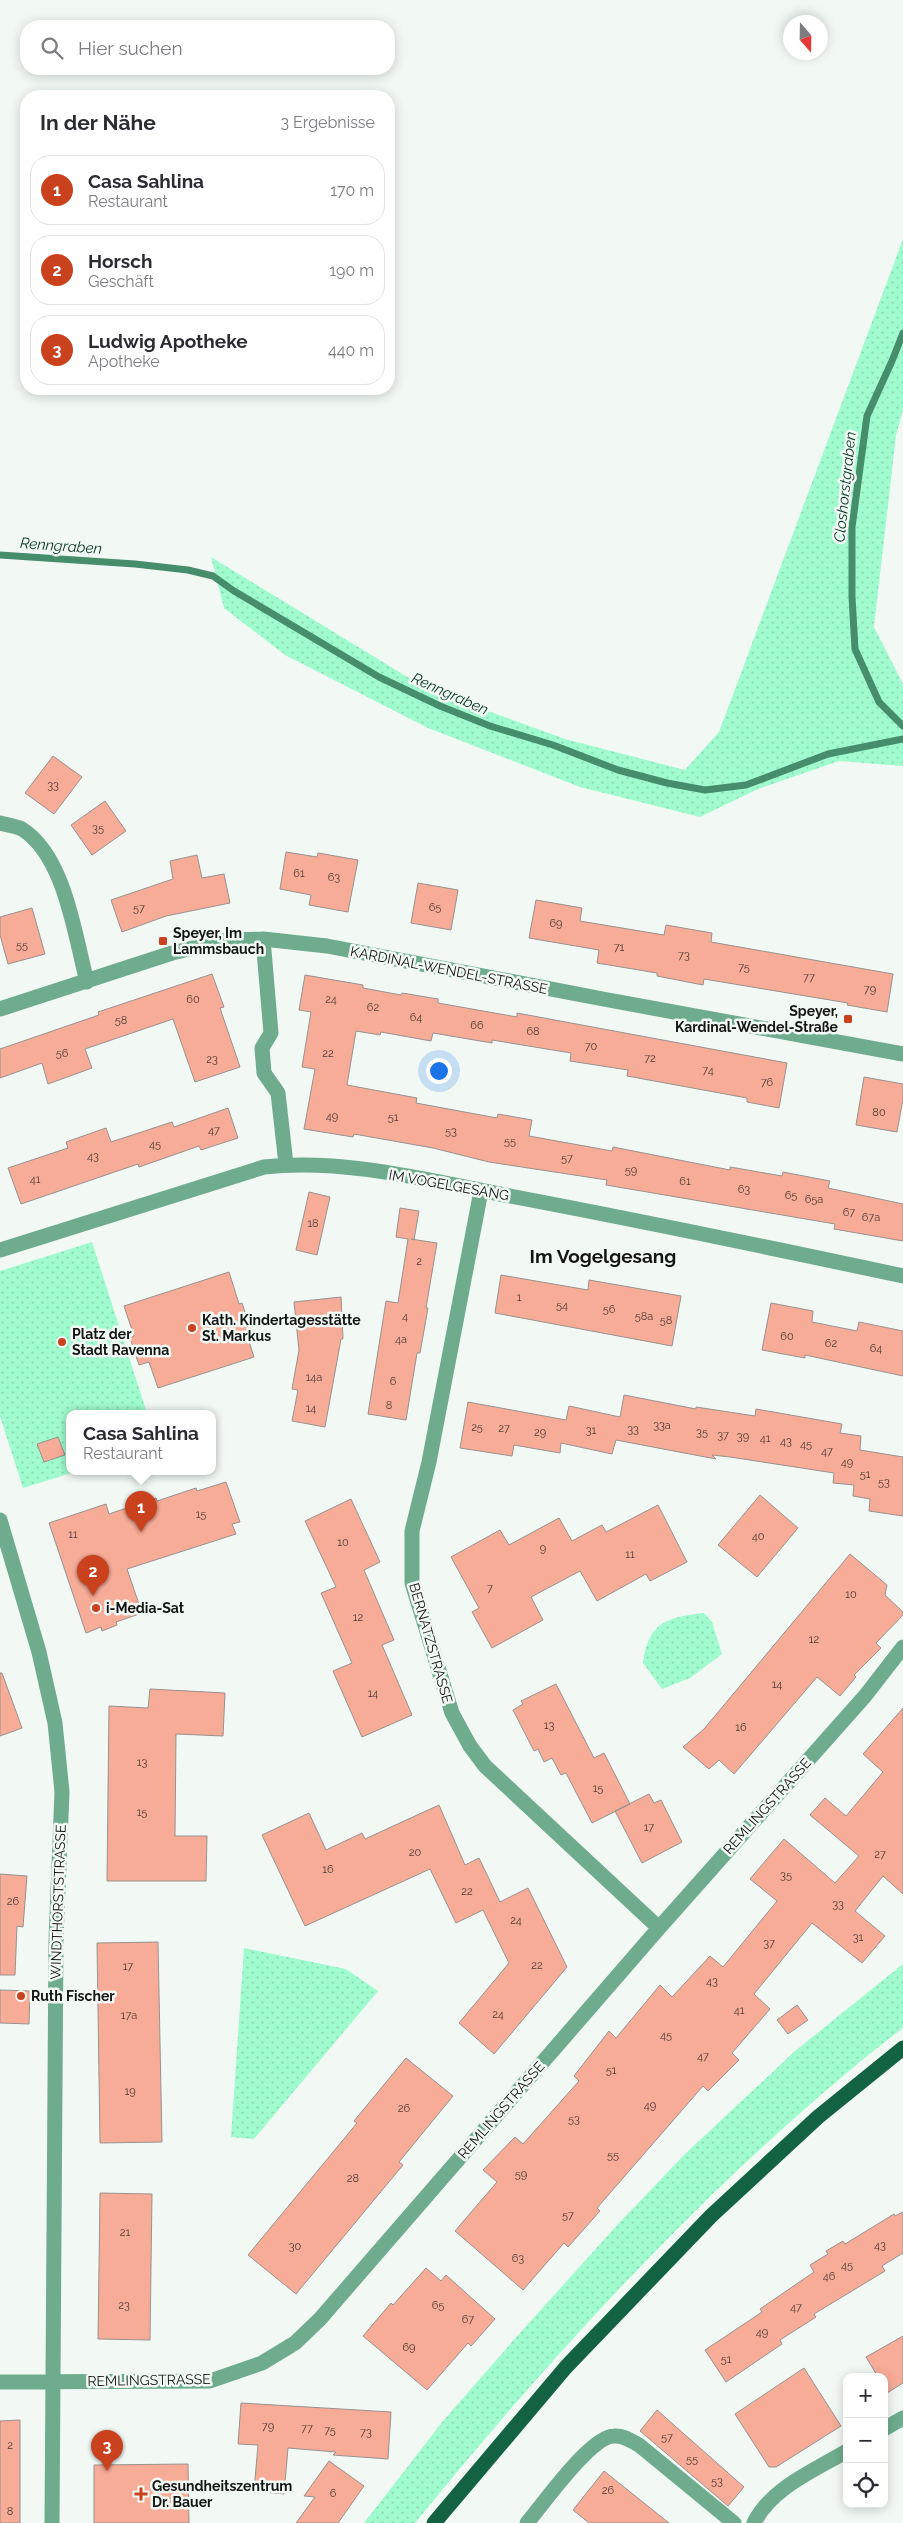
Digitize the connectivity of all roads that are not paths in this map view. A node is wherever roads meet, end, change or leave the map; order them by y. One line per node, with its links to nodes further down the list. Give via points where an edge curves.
1 (0, 823): 3 (street, via 21,829 42,846 66,900)
2 (263, 939): 3 (street, KARDINAL-WENDEL-STRASSE, via 226,940 172,953); 5 (street, KARDINAL-WENDEL-STRASSE, via 327,946); 6 (street, via 272,1033 262,1048 264,1073 278,1093)
3 (87, 982): 4 (street, KARDINAL-WENDEL-STRASSE)
4 (0, 1009)
5 (903, 1054)
6 (286, 1164): 7 (street, IM VOGELGESANG, via 382,1173); 8 (street, IM VOGELGESANG, via 264,1166)
7 (481, 1191): 9 (street, IM VOGELGESANG, via 684,1229); 12 (street, BERNATZSTRASSE, via 430,1462 412,1531 412,1583 452,1713 470,1746 485,1766)
8 (0, 1250)
9 (903, 1276)
10 (0, 1520): 14 (street, WINDTHORSTSTRASSE, via 39,1652 55,1724 62,1792 56,1938)
11 (903, 1647): 12 (street, REMLINGSTRASSE, via 865,1696)
12 (659, 1928): 14 (street, REMLINGSTRASSE, via 326,2311 294,2343 262,2363 210,2381)
13 (903, 2048): 20 (main road, via 818,2117 711,2216 566,2368)
14 (52, 2381): 15 (street, REMLINGSTRASSE); 19 (street, WINDTHORSTSTRASSE)
15 (0, 2382)
16 (903, 2418): 17 (street)
17 (888, 2427)
18 (843, 2454): 23 (street, via 775,2496)
19 (52, 2523)
20 (434, 2523)
21 (527, 2523): 22 (street, via 586,2451 602,2438 614,2436 639,2446)
22 (734, 2523)
23 (754, 2523)

